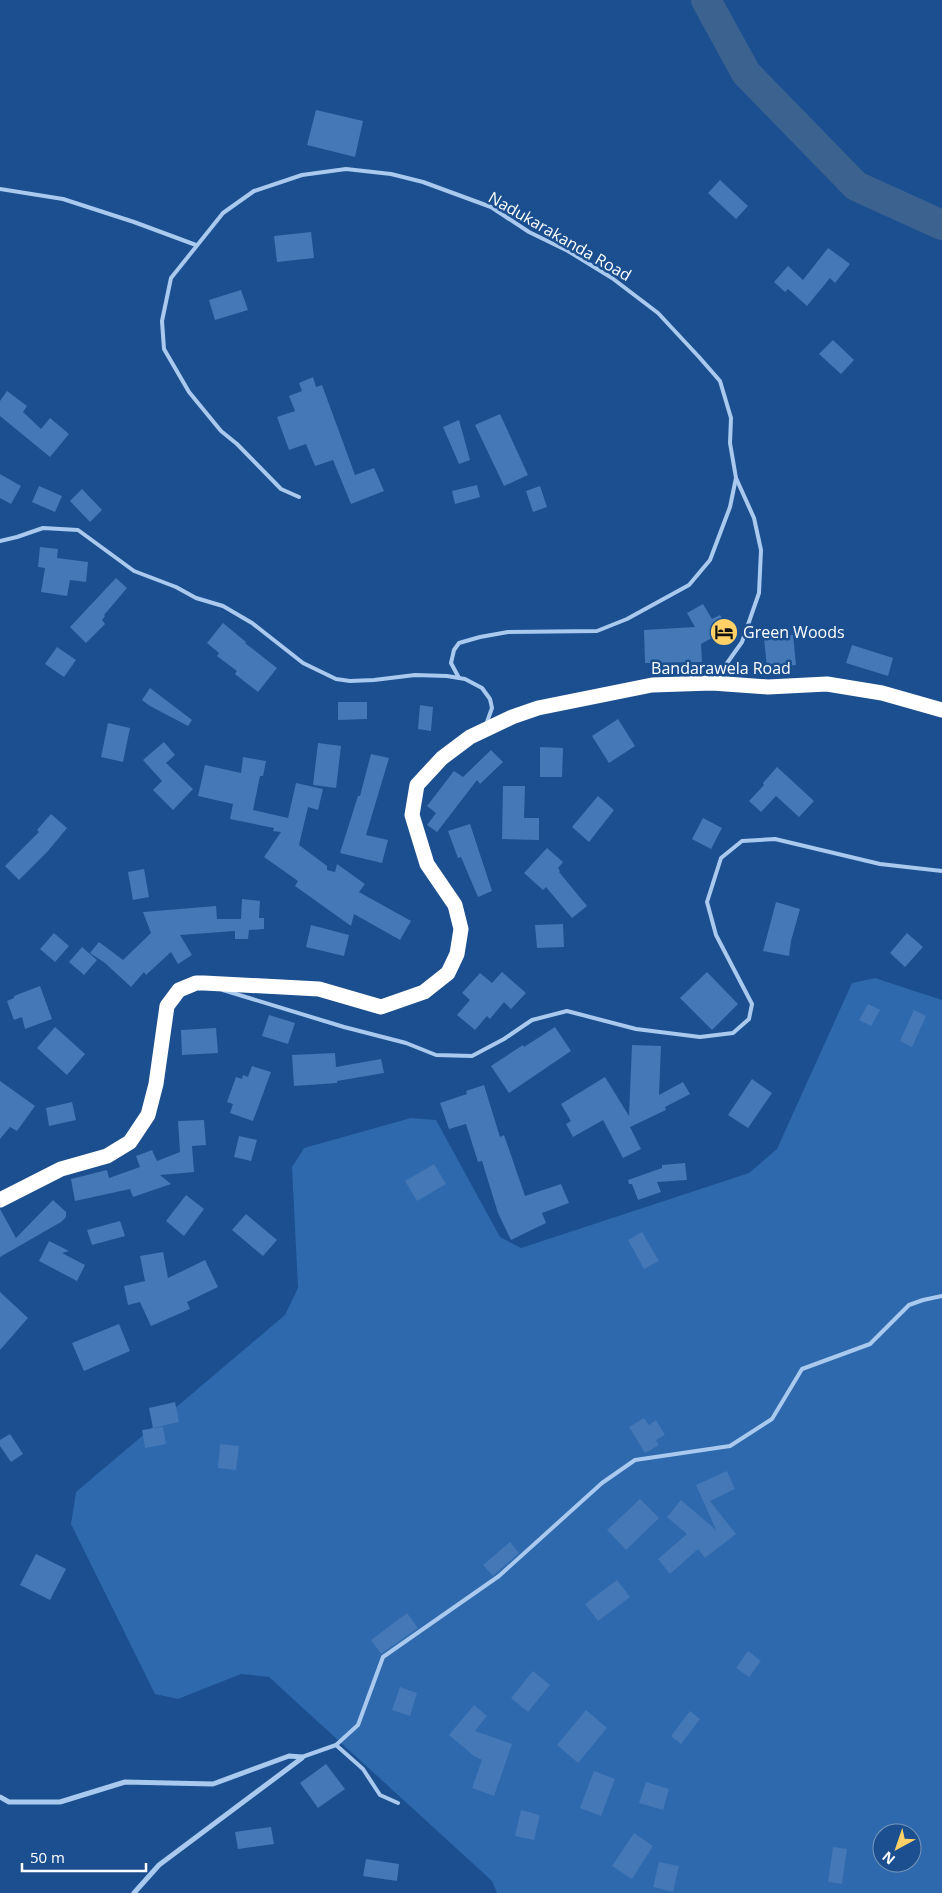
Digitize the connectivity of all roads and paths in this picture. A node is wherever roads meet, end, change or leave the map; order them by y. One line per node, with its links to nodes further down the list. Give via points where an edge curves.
1 (0, 189): 2 (lane, via 63,199)
2 (196, 245): 3 (lane, Nadukarakanda Road, via 223,213 254,191 302,175 346,169 391,174 423,182 491,207 612,278 658,312 699,357 720,381 731,418 730,443); 4 (lane, Nadukarakanda Road, via 171,278 162,321 164,349 189,392 222,431 281,489)
3 (736, 478): 6 (lane, Nadukarakanda Road, via 730,507 710,560 689,585 627,619 596,631 508,632 459,643 451,662); 7 (lane, via 754,518 761,550 759,593 742,642)
4 (298, 497)
5 (0, 540): 6 (lane, via 43,528 78,530 134,571 223,606 252,623 302,663 336,678 374,680 415,674)
6 (459, 678): 9 (lane, via 482,688 490,699 490,718)
7 (712, 683): 8 (highway, Bandarawela Road, via 768,687 827,684); 9 (highway, Bandarawela Road, via 652,685 548,706)
8 (942, 710)
9 (482, 731): 11 (highway, Bandarawela Road, via 470,736 442,758 416,785 412,815 427,864 455,905 461,929 457,954 448,973 424,992 381,1007 319,989)
10 (942, 871): 11 (lane, via 880,864 775,839 742,841 722,858 707,902 716,935 752,1004 749,1019 733,1033 700,1037 636,1029 567,1011 532,1020 472,1056 436,1055 406,1043)
11 (204, 984): 12 (highway, Bandarawela Road, via 196,983 179,990 167,1006 156,1084 148,1115 130,1142 107,1156 61,1169)
12 (0, 1200)
13 (942, 1296): 14 (lane, via 909,1306 870,1344 802,1368 772,1418 730,1446 635,1460 602,1483 499,1576 384,1657 358,1725)
14 (336, 1745): 15 (lane); 17 (lane, via 363,1769 380,1795)
15 (302, 1757): 16 (street, via 289,1756 213,1784 125,1782 60,1802 9,1802); 18 (street, via 159,1865)
16 (0, 1797)
17 (398, 1803)
18 (134, 1893)

